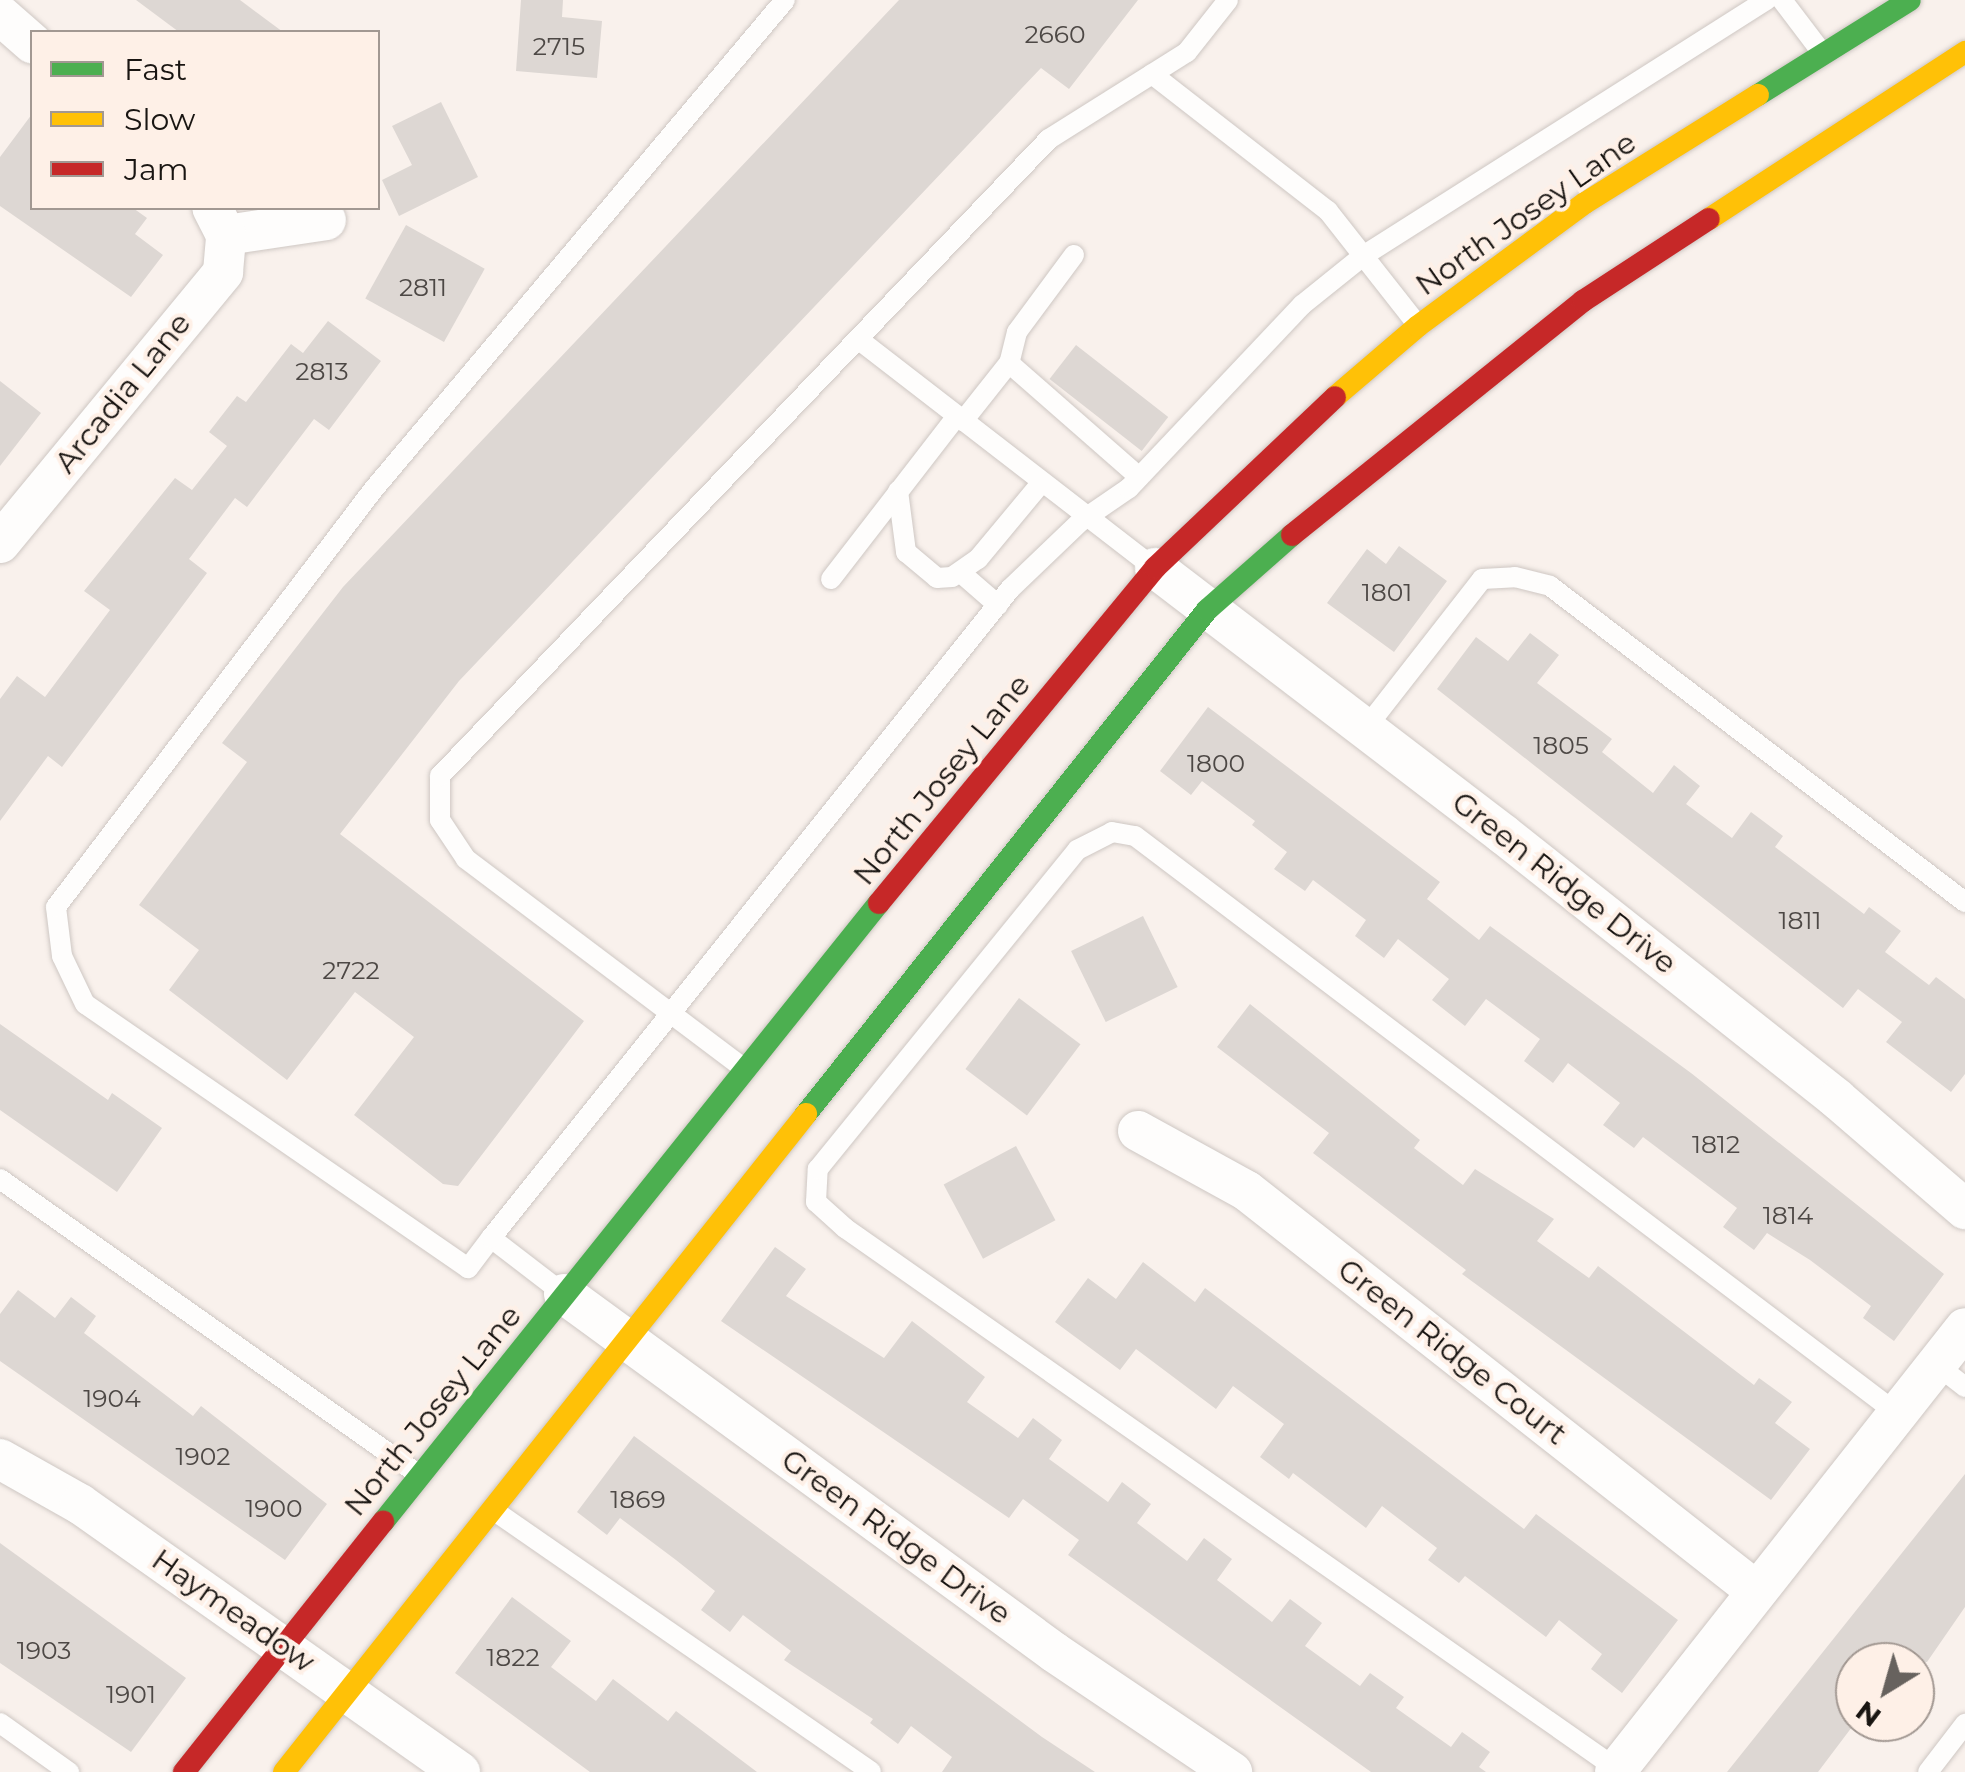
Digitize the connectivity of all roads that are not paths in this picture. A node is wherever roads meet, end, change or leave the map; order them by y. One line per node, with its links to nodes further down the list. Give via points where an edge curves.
1 (785, 0): 36 (lane, via 373,490 56,908 62,956 85,1004 468,1268)
2 (1228, 0): 10 (lane, via 1187,52)
3 (1767, 0): 14 (lane)
4 (1782, 0): 9 (lane)
5 (1910, 0): 9 (main road, North Josey Lane)
6 (0, 15): 7 (street)
7 (30, 41)
8 (1965, 52): 28 (main road, via 1583,302 1374,463)
9 (1824, 55): 15 (main road, North Josey Lane, via 1585,203)
10 (1152, 74): 14 (lane, via 1328,211); 16 (lane, via 1049,138)
11 (326, 220): 12 (street, Arcadia Lane)
12 (219, 221): 23 (street, Arcadia Lane, via 223,272)
13 (1074, 256): 17 (lane, via 1017,332)
14 (1363, 256): 15 (lane); 19 (lane, via 1302,305)
15 (1418, 326): 24 (main road, North Josey Lane, via 1297,430)
16 (858, 339): 18 (lane); 31 (lane, via 440,776 440,820 466,858)
17 (1009, 363): 18 (lane); 19 (lane)
18 (960, 418): 20 (lane); 21 (lane)
19 (1139, 477): 22 (lane)
20 (1042, 482): 22 (lane); 25 (lane)
21 (898, 491): 25 (lane, via 902,539 913,562 936,578); 26 (lane)
22 (1087, 517): 24 (lane); 27 (lane)
23 (0, 543)
24 (1155, 568): 28 (street, Green Ridge Drive); 32 (main road, North Josey Lane)
25 (962, 573): 27 (lane)
26 (830, 579)
27 (998, 605): 31 (lane)
28 (1207, 610): 29 (street, Green Ridge Drive); 39 (main road, via 937,942)
29 (1366, 730): 30 (lane, via 1482,579 1515,577 1550,586); 35 (street, Green Ridge Drive, via 1822,1087)
30 (1965, 902)
31 (674, 1015): 32 (lane); 36 (lane)
32 (744, 1068): 37 (main road, North Josey Lane)
33 (1138, 1131): 45 (street, Green Ridge Court, via 1247,1191)
34 (0, 1179): 43 (lane)
35 (1965, 1209)
36 (492, 1238): 37 (lane)
37 (564, 1294): 39 (street, Green Ridge Drive); 43 (main road, North Josey Lane)
38 (1965, 1328): 40 (street)
39 (630, 1342): 44 (main road); 56 (street, Green Ridge Drive, via 1054,1652)
40 (1951, 1376): 41 (street)
41 (1898, 1414): 45 (street); 50 (lane, via 1135,836 1112,832 1077,850 818,1169 816,1202 846,1228)
42 (0, 1459): 46 (street, Haymeadow, via 80,1504)
43 (420, 1475): 46 (main road, North Josey Lane)
44 (494, 1511): 47 (main road); 55 (lane)
45 (1755, 1590): 50 (street)
46 (280, 1650): 47 (street, Haymeadow); 52 (main road, North Josey Lane)
47 (350, 1691): 53 (main road); 54 (street, Haymeadow)
48 (0, 1722): 51 (lane)
49 (1965, 1724): 57 (lane)
50 (1616, 1770)
51 (69, 1772)
52 (184, 1772)
53 (284, 1772)
54 (460, 1772)
55 (871, 1772)
56 (1232, 1772)
57 (1928, 1772)

